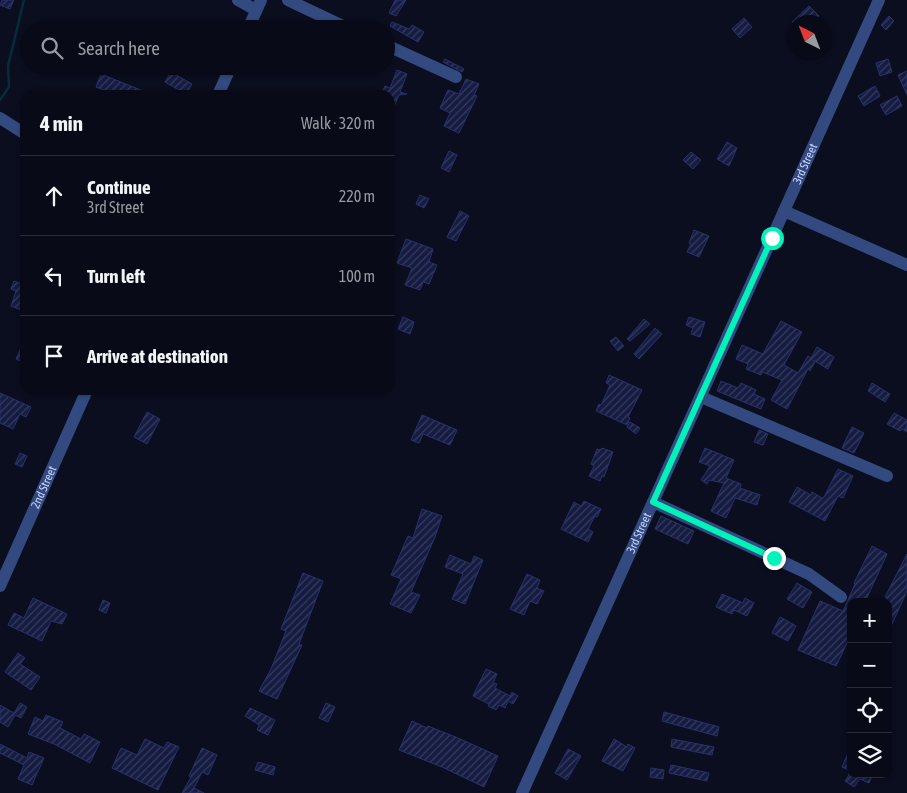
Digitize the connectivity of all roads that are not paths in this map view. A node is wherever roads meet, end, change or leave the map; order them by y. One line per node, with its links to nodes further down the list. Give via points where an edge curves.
1 (238, 0): 4 (street)
2 (288, 0): 6 (street)
3 (879, 0): 13 (street, 3rd Street)
4 (258, 5): 5 (street)
5 (252, 20)
6 (330, 20)
7 (395, 49): 9 (street)
8 (227, 75): 10 (street)
9 (456, 77)
10 (220, 90)
11 (0, 118): 12 (street)
12 (20, 130)
13 (784, 211): 14 (street); 16 (street, 3rd Street)
14 (907, 265)
15 (84, 395): 19 (street, 2nd Street)
16 (701, 396): 17 (street); 18 (street, 3rd Street)
17 (886, 476)
18 (653, 502): 20 (street, via 809,574); 21 (street, 3rd Street)
19 (0, 586)
20 (841, 597)
21 (522, 793)

